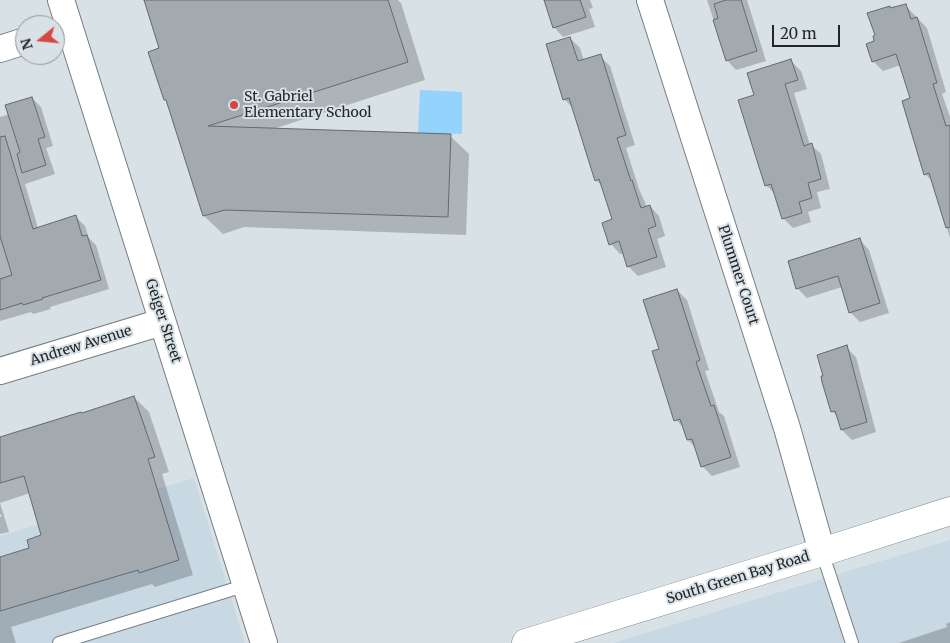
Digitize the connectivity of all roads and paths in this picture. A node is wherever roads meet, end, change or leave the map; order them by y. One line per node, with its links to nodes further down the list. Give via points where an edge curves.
1 (61, 0): 3 (street, Geiger Street)
2 (650, 0): 10 (street, Plummer Court, via 787,428)
3 (62, 15)
4 (65, 36): 7 (street, Geiger Street)
5 (15, 44): 6 (street)
6 (0, 49)
7 (162, 322): 8 (street, Andrew Avenue); 11 (street, Geiger Street)
8 (0, 371)
9 (950, 511): 10 (main road, South Green Bay Road)
10 (822, 552): 12 (main road, South Green Bay Road); 16 (lane)
11 (246, 585): 13 (lane); 14 (street, Geiger Street)
12 (564, 637): 15 (main road, South Green Bay Road)
13 (59, 643)
14 (264, 643)
15 (526, 643)
16 (852, 643)

